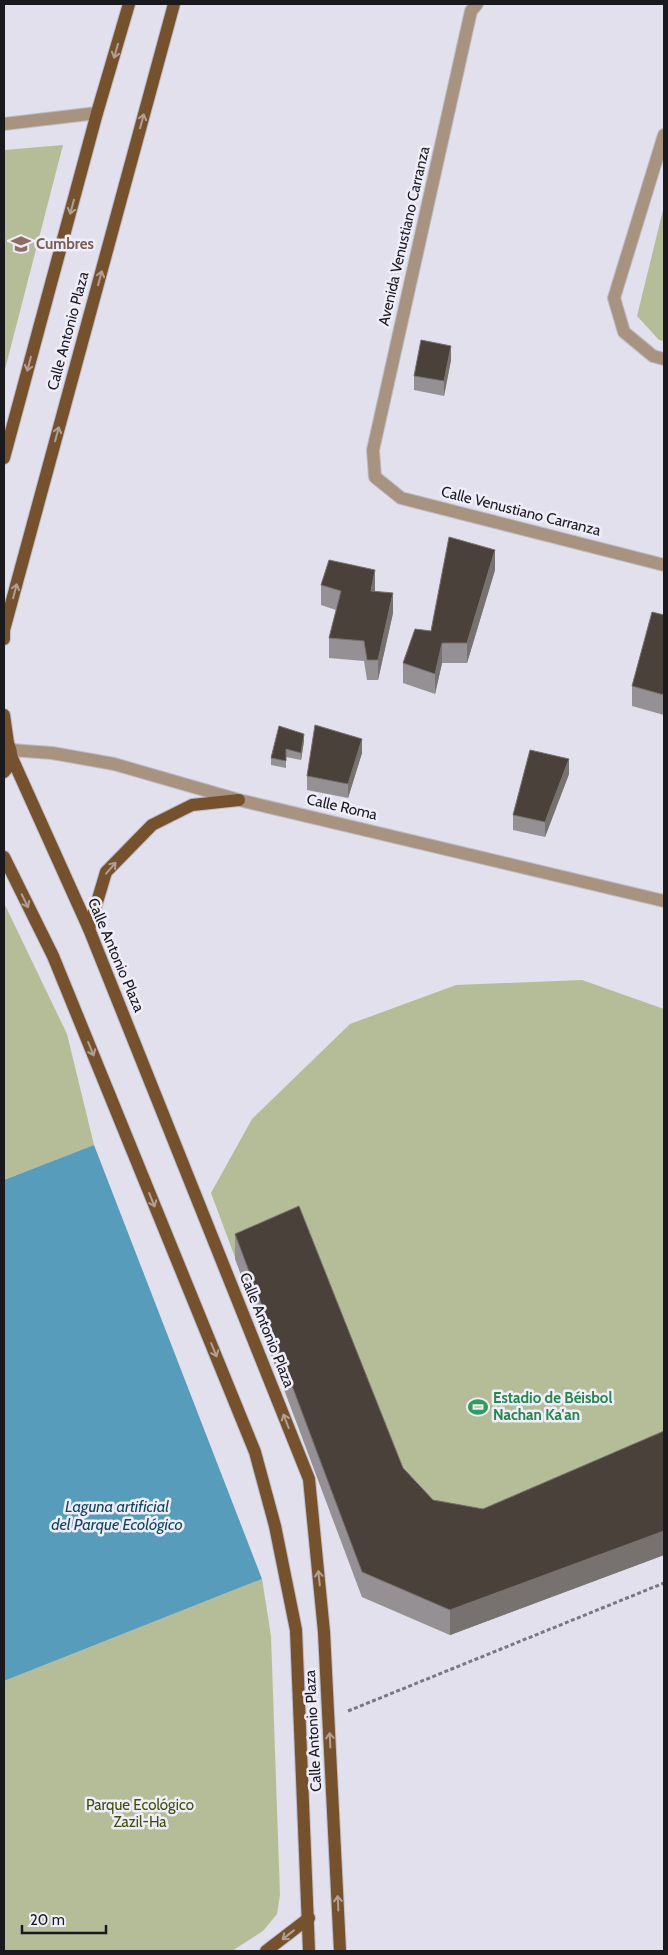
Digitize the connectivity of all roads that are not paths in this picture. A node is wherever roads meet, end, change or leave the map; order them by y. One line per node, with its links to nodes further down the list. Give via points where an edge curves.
1 (129, 4): 4 (main road, Calle Antonio Plaza, one-way to 4)
2 (174, 4): 11 (main road, Calle Antonio Plaza, one-way to 2)
3 (477, 4): 9 (street, Avenida Venustiano Carranza, via 471,12 373,450)
4 (97, 113): 5 (street); 8 (main road, Calle Antonio Plaza, one-way to 8)
5 (4, 124)
6 (664, 135): 7 (street, via 614,298 624,332 653,356)
7 (664, 359)
8 (4, 458)
9 (375, 477): 10 (street, Calle Venustiano Carranza, via 401,498)
10 (664, 565)
11 (4, 639)
12 (4, 715): 13 (main road, Calle Antonio Plaza)
13 (9, 747): 14 (main road, via 9,765); 15 (street, Calle Roma, via 114,764); 18 (main road, Calle Antonio Plaza)
14 (4, 772)
15 (239, 800): 17 (street, Calle Roma); 18 (main road, one-way to 15, via 106,872 152,825 192,805)
16 (4, 857): 19 (main road, Calle Antonio Plaza, one-way to 19, via 53,956 255,1452 275,1526 296,1630)
17 (664, 901)
18 (89, 929): 22 (main road, Calle Antonio Plaza, one-way to 18, via 324,1632 309,1479)
19 (309, 1918): 20 (main road, one-way to 20); 21 (main road, Calle Antonio Plaza)
20 (266, 1951)
21 (309, 1951)
22 (340, 1951)

